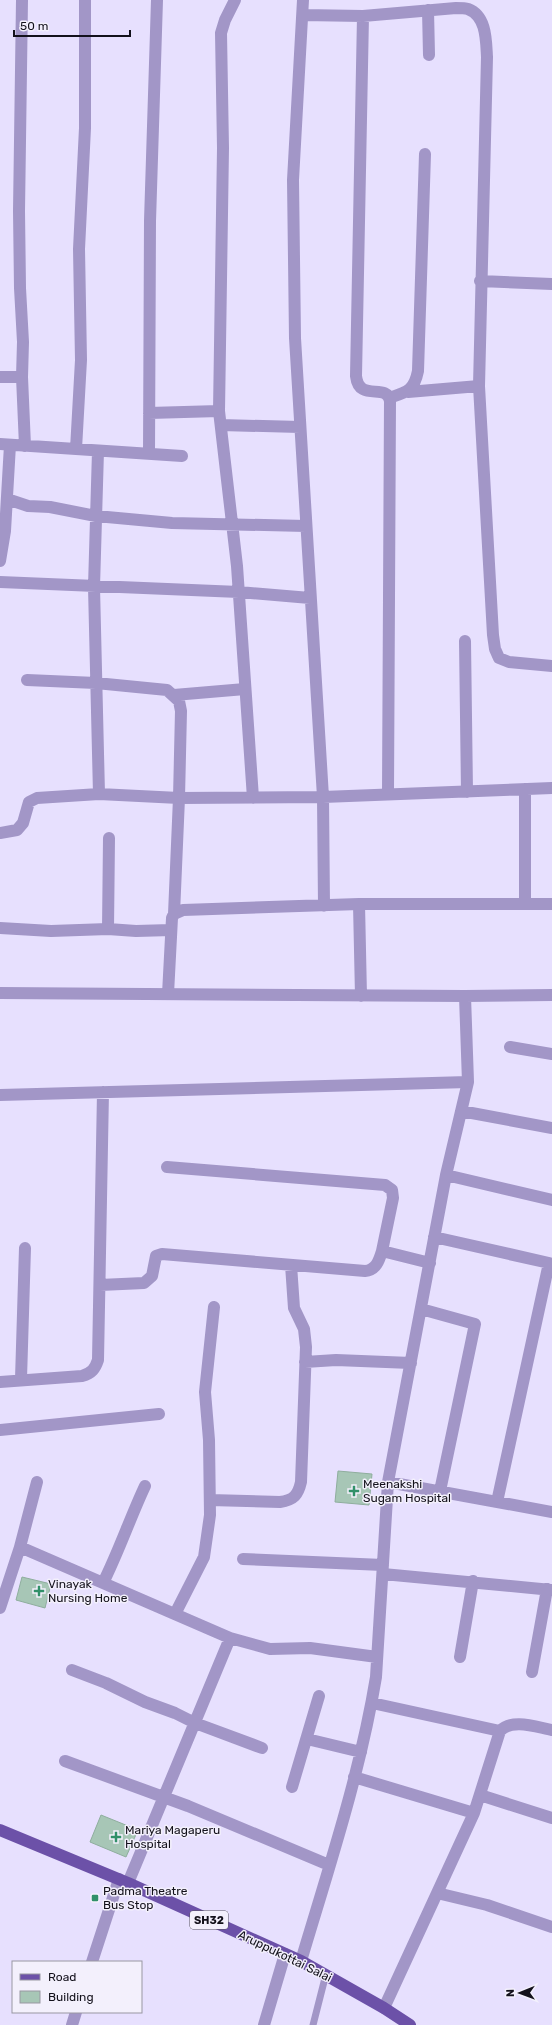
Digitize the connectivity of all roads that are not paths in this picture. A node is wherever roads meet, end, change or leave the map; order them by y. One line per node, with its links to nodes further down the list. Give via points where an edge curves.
1 (22, 0): 14 (street, via 19,188)
2 (85, 0): 24 (street, via 85,128 79,249 81,360)
3 (157, 0): 19 (street, via 150,221)
4 (235, 0): 18 (street, via 221,33 220,52 223,148)
5 (303, 0): 7 (street)
6 (428, 10): 8 (street); 9 (street); 11 (street, via 469,9 479,19 486,36)
7 (303, 15): 8 (street); 21 (street, via 293,180 295,338)
8 (363, 16): 17 (street, via 356,376 358,387 362,390 383,393)
9 (429, 56)
10 (425, 154): 16 (street, via 418,371)
11 (480, 281): 12 (street); 15 (street)
12 (552, 284)
13 (0, 377): 14 (street)
14 (22, 378): 23 (street)
15 (479, 386): 16 (street); 39 (street, via 495,649 500,658 509,662)
16 (408, 392): 17 (street)
17 (389, 398): 47 (street)
18 (220, 411): 19 (street); 20 (street)
19 (149, 413): 26 (street)
20 (221, 426): 21 (street); 30 (street)
21 (300, 427): 31 (street)
22 (5, 444): 23 (street); 28 (street)
23 (25, 446): 24 (street)
24 (76, 449): 25 (street)
25 (98, 451): 26 (street); 29 (street)
26 (148, 454): 27 (street)
27 (182, 456)
28 (7, 498): 29 (street, via 28,506 50,507); 32 (street)
29 (96, 516): 30 (street, via 172,523); 35 (street)
30 (232, 523): 31 (street); 36 (street)
31 (306, 526): 37 (street)
32 (3, 531): 33 (street)
33 (0, 561)
34 (0, 582): 35 (street)
35 (94, 587): 36 (street); 41 (street)
36 (239, 592): 37 (street); 42 (street)
37 (310, 598): 49 (street)
38 (464, 641): 46 (street)
39 (552, 666)
40 (27, 680): 41 (street)
41 (96, 683): 43 (street, via 167,690); 48 (street)
42 (245, 688): 43 (street); 51 (street)
43 (174, 695): 50 (street, via 181,710)
44 (552, 788): 45 (street)
45 (525, 789): 46 (street); 55 (street)
46 (467, 792): 47 (street)
47 (388, 793): 49 (street)
48 (99, 794): 50 (street); 52 (street, via 32,800 27,805 20,828)
49 (323, 797): 51 (street); 57 (street)
50 (180, 798): 51 (street); 58 (street)
51 (253, 798)
52 (0, 833)
53 (110, 838): 60 (street)
54 (359, 904): 55 (street); 57 (street); 65 (street)
55 (525, 904): 56 (street)
56 (552, 904)
57 (324, 906): 58 (street, via 184,910)
58 (174, 914): 61 (street)
59 (0, 928): 60 (street, via 52,931)
60 (108, 929): 61 (street)
61 (171, 930): 63 (street)
62 (0, 993): 63 (street)
63 (168, 994): 65 (street)
64 (552, 995): 66 (street)
65 (361, 996): 66 (street)
66 (465, 996): 69 (street)
67 (510, 1047): 68 (street)
68 (552, 1054)
69 (468, 1082): 70 (street); 72 (street)
70 (103, 1092): 71 (street); 82 (street)
71 (0, 1095)
72 (461, 1111): 73 (street); 75 (street)
73 (552, 1128)
74 (167, 1167): 79 (street, via 390,1187 393,1198)
75 (446, 1175): 76 (street); 77 (street)
76 (552, 1200)
77 (434, 1237): 80 (street); 96 (street, via 549,1263)
78 (25, 1248): 87 (street)
79 (382, 1251): 80 (street); 81 (street, via 371,1270)
80 (430, 1263): 84 (street)
81 (291, 1265): 82 (street, via 162,1254 156,1256 152,1276 144,1283); 85 (street, via 294,1308 304,1329)
82 (100, 1285): 87 (street, via 98,1360 90,1374)
83 (214, 1307): 95 (street, via 205,1392)
84 (421, 1309): 86 (street); 94 (street, via 475,1324)
85 (305, 1362): 86 (street, via 336,1360); 95 (street, via 301,1482 295,1497 280,1502)
86 (411, 1363): 92 (street)
87 (20, 1379): 88 (street)
88 (0, 1382)
89 (159, 1414): 90 (street)
90 (0, 1430)
91 (38, 1482): 98 (street)
92 (388, 1482): 94 (street); 100 (street)
93 (145, 1486): 102 (street)
94 (440, 1491): 96 (street)
95 (210, 1500): 105 (street, via 204,1557)
96 (497, 1502): 97 (street)
97 (552, 1512)
98 (20, 1547): 102 (street); 104 (street)
99 (243, 1559): 100 (street)
100 (383, 1570): 101 (street); 107 (street)
101 (473, 1581): 103 (street); 108 (street)
102 (104, 1583): 105 (street)
103 (550, 1590): 110 (street)
104 (0, 1608)
105 (175, 1614): 106 (street)
106 (230, 1638): 107 (street, via 270,1649 310,1648); 113 (street)
107 (377, 1657): 112 (street)
108 (460, 1657)
109 (72, 1670): 113 (street)
110 (532, 1672)
111 (320, 1696): 116 (street)
112 (372, 1704): 114 (street); 118 (street)
113 (195, 1723): 117 (street); 123 (street)
114 (500, 1730): 115 (street, via 512,1724); 122 (street)
115 (552, 1730)
116 (307, 1738): 118 (street); 121 (street)
117 (262, 1748)
118 (361, 1752): 120 (street)
119 (65, 1761): 123 (street)
120 (354, 1777): 124 (street); 127 (street)
121 (292, 1787)
122 (480, 1795): 124 (street); 125 (street)
123 (164, 1798): 127 (street); 128 (street)
124 (474, 1813): 129 (street)
125 (552, 1818)
126 (0, 1830): 128 (main road, Aruppukottai Salai / SH32)
127 (329, 1865): 133 (street)
128 (124, 1881): 131 (main road, Aruppukottai Salai / SH32); 132 (street)
129 (437, 1893): 130 (street, via 487,1905); 135 (street)
130 (552, 1927)
131 (285, 1954): 133 (main road, Aruppukottai Salai / SH32); 138 (street)
132 (92, 1961)
133 (301, 1961): 134 (main road, Aruppukottai Salai / SH32)
134 (326, 1974): 135 (main road, Aruppukottai Salai / SH32); 139 (lane)
135 (384, 2008): 140 (main road, Aruppukottai Salai / SH32)
136 (76, 2013): 137 (street)
137 (72, 2025)
138 (264, 2025)
139 (313, 2025)
140 (410, 2025)

